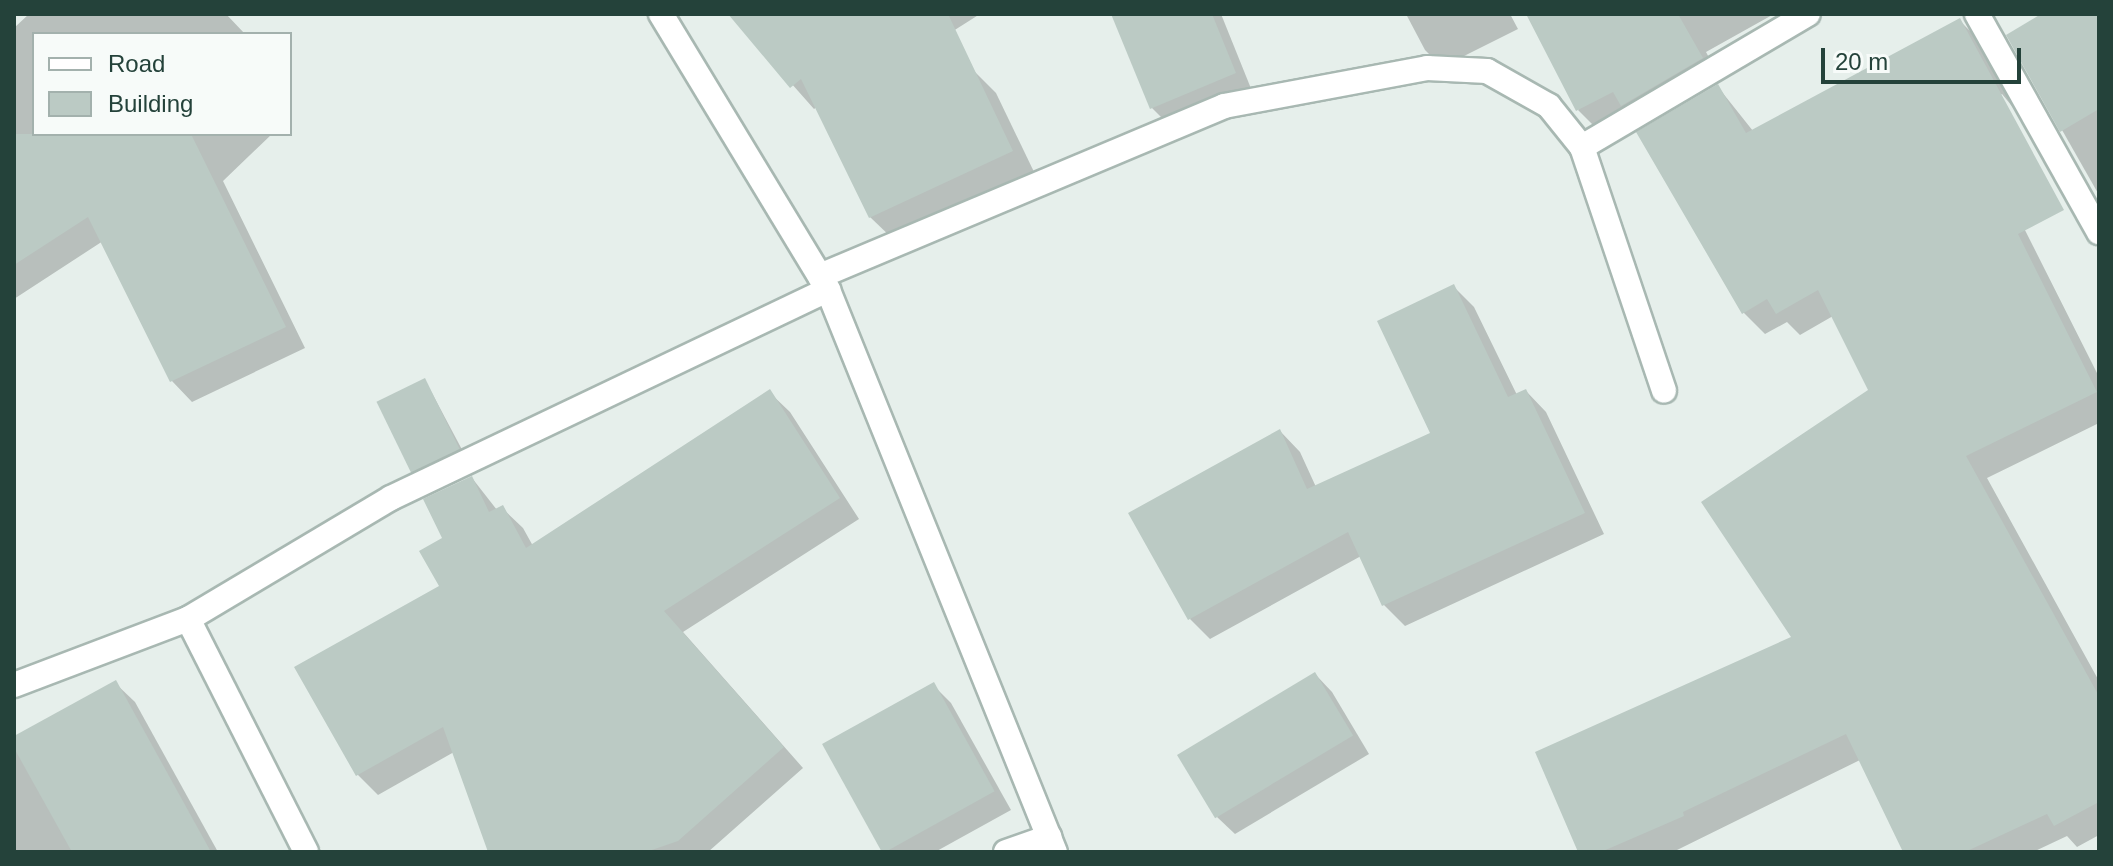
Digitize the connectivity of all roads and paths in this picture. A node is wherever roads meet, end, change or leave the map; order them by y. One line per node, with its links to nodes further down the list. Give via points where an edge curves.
1 (661, 14): 6 (street)
2 (1808, 14): 4 (street)
3 (1977, 14): 5 (street)
4 (1582, 147): 6 (street, via 1549,106 1487,71 1427,68 1224,106); 7 (street)
5 (2099, 232)
6 (824, 283): 8 (street, via 391,498); 10 (street)
7 (1664, 391)
8 (188, 619): 9 (street); 11 (street)
9 (14, 685)
10 (1052, 844): 12 (street)
11 (306, 852)
12 (1006, 852)

